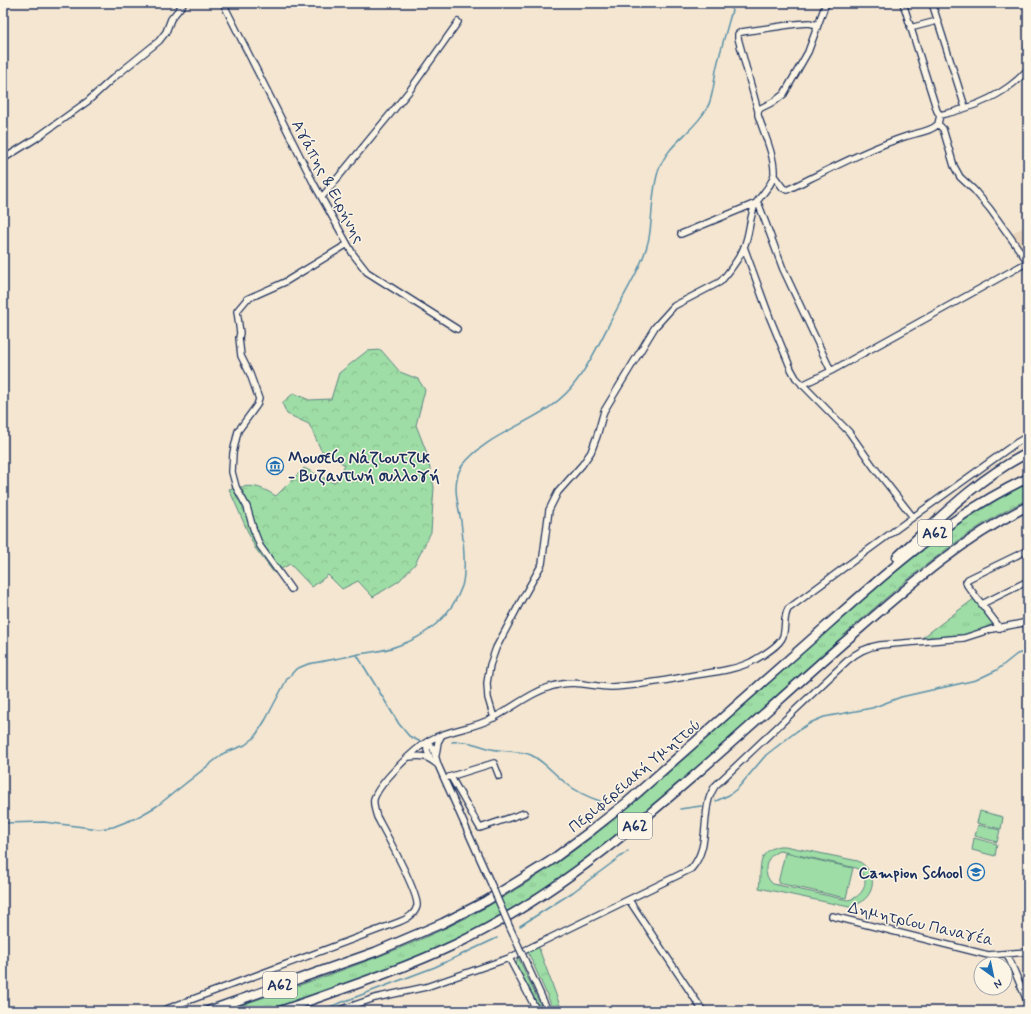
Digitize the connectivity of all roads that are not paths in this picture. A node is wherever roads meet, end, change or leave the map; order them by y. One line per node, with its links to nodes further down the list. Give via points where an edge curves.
1 (184, 3): 17 (street, via 171,19 159,41 88,101)
2 (223, 3): 19 (street, Αγάπης & Ειρήνης)
3 (826, 3): 8 (street)
4 (903, 3): 9 (street)
5 (932, 3): 6 (street)
6 (937, 21): 9 (street); 13 (street)
7 (458, 22): 19 (street, via 410,90)
8 (818, 25): 14 (street, via 808,52 784,94); 14 (street, via 796,24 738,34)
9 (910, 28): 15 (street)
10 (1028, 46): 11 (street)
11 (1028, 50)
12 (1028, 69): 13 (street, via 1006,89 983,102)
13 (965, 107): 15 (street)
14 (758, 111): 18 (street, via 771,155)
15 (940, 115): 16 (street)
16 (938, 124): 18 (street, via 869,151 788,190 783,188); 24 (street, via 943,130 960,177 990,209)
17 (3, 159)
18 (774, 176): 20 (street)
19 (322, 197): 22 (street, Αγάπης & Ειρήνης)
20 (756, 203): 21 (street); 23 (street); 26 (street, via 762,212 789,283)
21 (682, 234)
22 (346, 245): 25 (street, Αγάπης & Ειρήνης, via 367,272); 35 (street, via 285,282 247,299 237,311 241,356 259,399 238,431 232,472 260,546)
23 (744, 247): 27 (street, via 791,369); 40 (street, via 720,282 674,306 655,327 607,407 590,452 558,492 549,510 542,564 496,648 490,665 488,698)
24 (1028, 262): 26 (street)
25 (457, 329)
26 (831, 371): 27 (street)
27 (802, 385): 32 (street, via 826,406 849,432 872,466)
28 (1028, 436): 32 (street, via 1016,442)
29 (1028, 454): 36 (highway, via 993,474 963,497 875,577)
30 (1028, 478): 36 (highway, Περιφερειακή Υμηττού / Α62, via 982,502 943,528)
31 (1025, 508): 57 (highway, Α62, via 963,545 903,590 671,795 618,840 552,889 480,932 440,951)
32 (913, 517): 40 (street, via 788,609 781,641 750,663 725,670 626,686 571,683 557,685 539,692)
33 (1028, 550): 37 (street, via 967,580 967,585)
34 (1028, 581): 37 (street)
35 (291, 588)
36 (852, 603): 56 (highway, Περιφερειακή Υμηττού / Α62, via 617,810 528,876 476,906 375,952)
37 (982, 604): 39 (street)
38 (1028, 622): 39 (street)
39 (1000, 628): 49 (street, via 964,638 880,645 858,652 715,786 708,801 704,838 695,865)
40 (494, 718): 41 (street)
41 (443, 735): 42 (street); 44 (street)
42 (427, 742): 43 (street); 44 (street, via 432,748)
43 (408, 757): 44 (street); 55 (street, via 377,793 374,805 377,817 414,891 417,905 414,914 406,920)
44 (433, 757): 47 (street)
45 (499, 776): 46 (street, via 494,763)
46 (451, 777): 47 (street); 48 (street, via 480,828)
47 (444, 779): 60 (street, bridge)
48 (524, 813)
49 (629, 900): 53 (street); 61 (street)
50 (832, 916): 52 (street, Δημητρίου Παναγέα, via 988,955)
51 (1028, 952): 52 (street, Δημητρίου Παναγέα)
52 (1007, 954): 54 (street)
53 (509, 958): 58 (street, via 426,987 374,998); 59 (street)
54 (1028, 1002)
55 (161, 1011)
56 (208, 1011)
57 (280, 1011)
58 (337, 1011)
59 (537, 1011)
60 (548, 1011)
61 (703, 1011)

